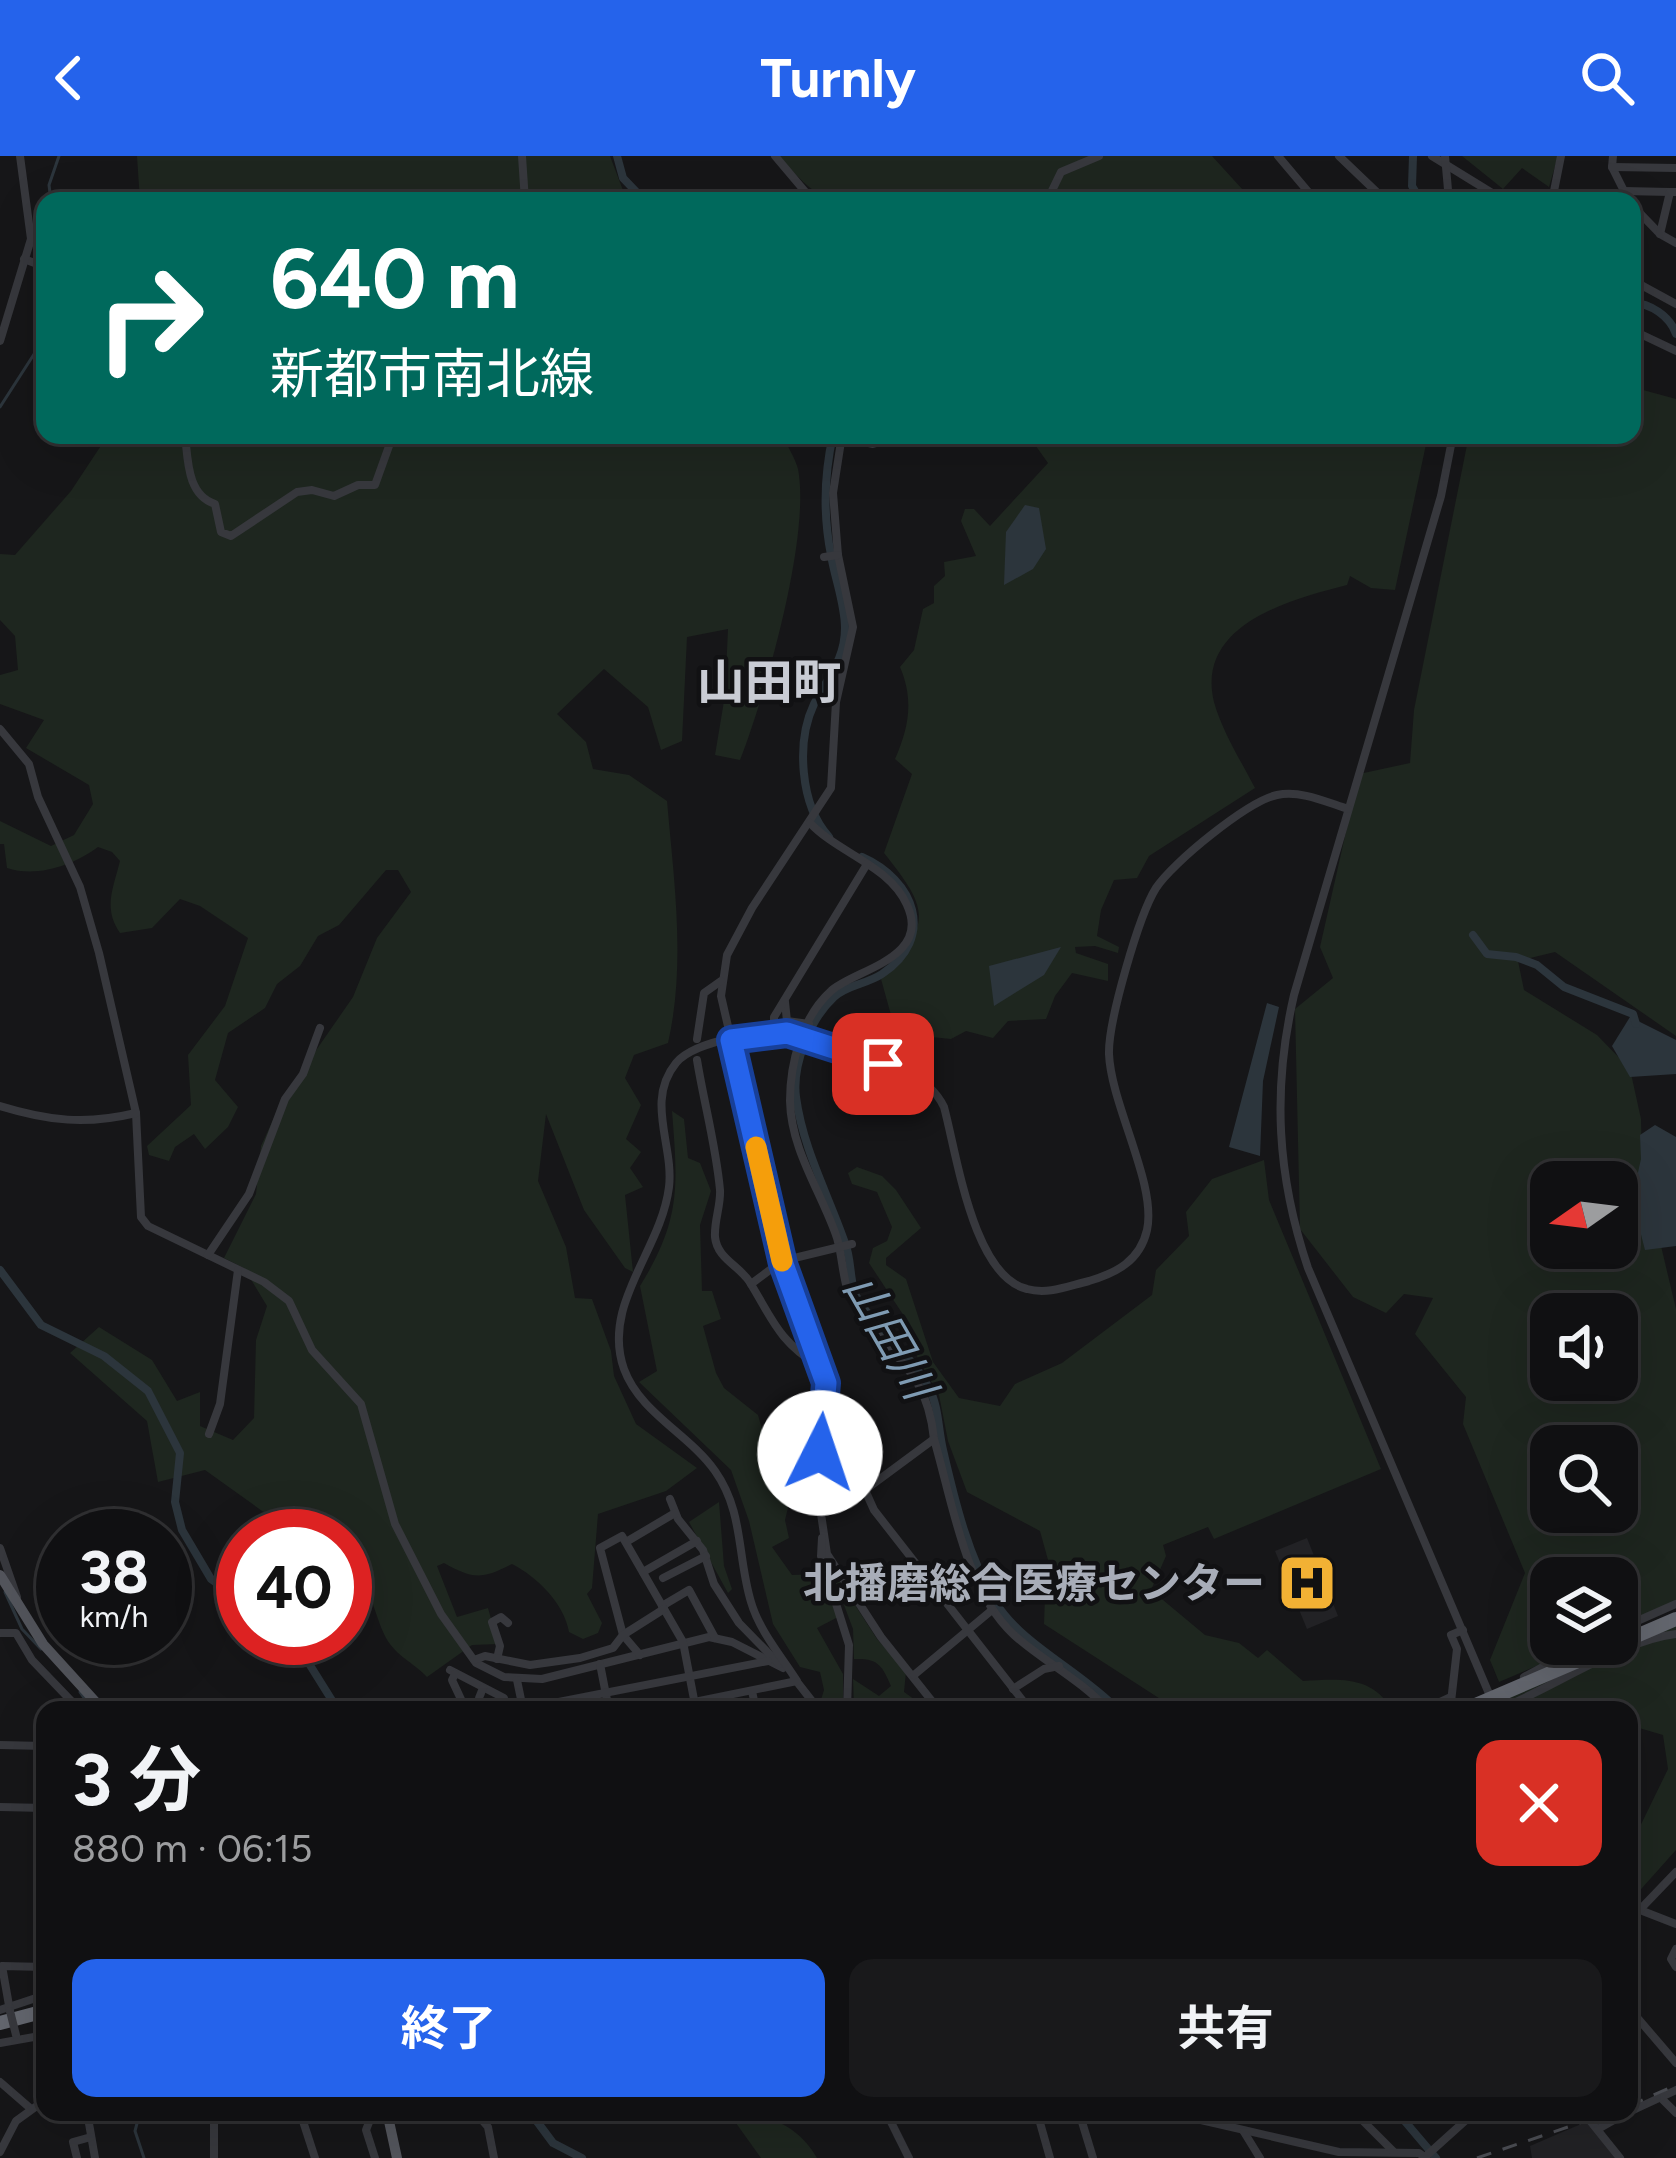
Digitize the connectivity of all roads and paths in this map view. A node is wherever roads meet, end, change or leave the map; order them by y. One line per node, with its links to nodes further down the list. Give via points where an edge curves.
1 (20, 156): 24 (street, via 32,224)
2 (522, 156): 12 (street)
3 (775, 156): 13 (street)
4 (1099, 156): 14 (street, via 1061,172)
5 (1278, 156): 15 (street)
6 (1339, 156): 16 (street)
7 (1561, 156): 19 (street)
8 (1440, 157): 17 (street, bridge); 18 (street)
9 (1612, 161): 10 (street); 11 (street)
10 (1676, 168)
11 (1623, 191): 20 (street)
12 (524, 192)
13 (805, 192)
14 (1051, 192)
15 (1308, 192)
16 (1377, 192)
17 (1447, 192)
18 (1489, 192)
19 (1554, 192)
20 (1673, 192): 22 (street)
21 (1641, 214): 22 (street)
22 (1660, 235): 23 (street)
23 (1676, 243)
24 (24, 259): 25 (street); 29 (street)
25 (36, 263)
26 (1641, 285): 27 (street)
27 (1676, 304)
28 (1641, 334): 30 (street)
29 (0, 340)
30 (1676, 351)
31 (187, 444): 32 (street, via 194,487 215,504 221,532 231,536 297,492 334,496 375,485)
32 (389, 444)
33 (840, 444): 35 (street, via 833,474)
34 (1451, 444): 38 (street)
35 (838, 555): 36 (street); 39 (street, via 853,627 836,702 831,788)
36 (824, 557)
37 (0, 729): 50 (street, via 29,764 80,887)
38 (1348, 809): 45 (street, bridge, via 1297,794 1265,798 1153,892 1109,1056 1148,1225 1134,1256 1112,1274 1048,1291 1005,1280 984,1251 933,1088 916,1075); 82 (street, via 1288,1023 1280,1156 1308,1268)
39 (815, 816): 40 (street, via 831,845); 41 (street, via 752,908)
40 (867, 864): 42 (street); 43 (street, via 907,904 908,934 881,967 831,990)
41 (721, 981): 46 (street, via 704,993); 47 (street)
42 (785, 1002): 43 (street, via 787,1021); 45 (street)
43 (809, 1024): 52 (street, via 793,1060 790,1106 805,1172)
44 (320, 1028): 53 (street, via 249,1194)
45 (774, 1032): 47 (street)
46 (697, 1039)
47 (731, 1040): 54 (street); 104 (street, via 688,1053 665,1081 660,1116 669,1186 657,1237 622,1303 619,1347 632,1387 727,1491 751,1601)
48 (697, 1060): 56 (street, via 720,1189 716,1237)
49 (0, 1106): 50 (street, via 60,1122)
50 (136, 1113): 53 (street, via 141,1217)
51 (852, 1244): 52 (street)
52 (839, 1248): 54 (street); 62 (street, via 854,1306 927,1397)
53 (208, 1255): 55 (street)
54 (782, 1261): 56 (street); 57 (street)
55 (238, 1270): 61 (street, via 220,1404); 93 (street, via 289,1301 312,1350 361,1404 395,1524)
56 (751, 1284): 57 (street, via 782,1338)
57 (821, 1366): 59 (street)
58 (784, 1408): 60 (street)
59 (822, 1410): 60 (street); 64 (street)
60 (795, 1422): 64 (street, via 799,1492)
61 (208, 1434)
62 (934, 1439): 63 (street); 78 (street, via 953,1527)
63 (865, 1490): 66 (street); 83 (street)
64 (818, 1494): 66 (street)
65 (670, 1499): 67 (street)
66 (820, 1513): 68 (street)
67 (675, 1514): 69 (street); 70 (street)
68 (823, 1537): 100 (street, via 869,1619); 122 (street, via 821,1556 849,1645)
69 (697, 1540): 72 (street); 73 (street)
70 (626, 1542): 73 (street); 86 (street, via 622,1536 600,1548)
71 (0, 1548): 76 (street)
72 (706, 1556): 75 (street); 99 (street, via 739,1623)
73 (643, 1572): 77 (street)
74 (0, 1575): 76 (main road)
75 (663, 1578)
76 (19, 1608): 111 (main road)
77 (663, 1608): 86 (street); 88 (street, via 688,1590); 89 (street)
78 (992, 1610): 83 (street); 98 (street)
79 (1674, 1613): 81 (highway); 85 (highway)
80 (508, 1623): 92 (street, via 492,1622)
81 (1638, 1626)
82 (1463, 1630): 109 (street); 126 (street, via 1451,1635)
83 (966, 1632): 100 (street); 106 (street)
84 (0, 1633): 110 (street, via 16,1634)
85 (1644, 1633): 87 (highway); 109 (highway)
86 (623, 1635): 90 (street); 91 (street)
87 (1668, 1635): 127 (street)
88 (715, 1638): 89 (street); 94 (street)
89 (683, 1642): 91 (street); 101 (street)
90 (598, 1652): 92 (street, via 530,1665); 97 (street)
91 (640, 1655): 97 (street)
92 (497, 1659): 93 (street)
93 (474, 1660): 103 (street)
94 (769, 1660): 99 (street); 101 (street)
95 (1546, 1665): 102 (street)
96 (1553, 1665): 102 (highway)
97 (601, 1666): 103 (street); 108 (street)
98 (1059, 1666): 106 (street); 125 (street)
99 (783, 1668): 104 (street)
100 (914, 1675): 123 (street)
101 (690, 1677): 108 (street); 118 (street)
102 (1524, 1677): 109 (highway)
103 (517, 1680): 115 (street)
104 (797, 1681): 107 (street); 121 (street)
105 (484, 1688): 112 (street, via 452,1671); 113 (street); 114 (street)
106 (1013, 1689): 124 (street)
107 (752, 1691): 119 (street); 120 (street)
108 (606, 1693): 116 (street); 117 (street)
109 (1492, 1700)
110 (67, 1701)
111 (95, 1701)
112 (462, 1701)
113 (481, 1701)
114 (504, 1701)
115 (521, 1701)
116 (564, 1701)
117 (607, 1701)
118 (694, 1701)
119 (714, 1701)
120 (754, 1701)
121 (812, 1701)
122 (848, 1701)
123 (933, 1701)
124 (1023, 1701)
125 (1098, 1701)
126 (1453, 1701)
127 (1518, 1701)
128 (0, 1745): 129 (street)
129 (36, 1746)
130 (0, 1808): 131 (street)
131 (36, 1808)
132 (1676, 1872): 133 (street)
133 (1640, 1910): 134 (street)
134 (1676, 1924)
135 (1676, 1949): 137 (street)
136 (36, 1967): 140 (street, via 2,1966)
137 (1676, 1967)
138 (36, 2001): 140 (street)
139 (1638, 2019): 143 (street)
140 (7, 2022): 141 (street); 142 (street)
141 (36, 2032)
142 (0, 2042)
143 (1676, 2063)
144 (0, 2082): 148 (street)
145 (1676, 2090): 146 (street)
146 (1662, 2099): 149 (street); 150 (street)
147 (36, 2105): 148 (street)
148 (30, 2108): 168 (street)
149 (1638, 2108)
150 (1676, 2113)
151 (88, 2121): 167 (street)
152 (214, 2121): 173 (street)
153 (303, 2121): 174 (street)
154 (370, 2121): 175 (street)
155 (389, 2121): 176 (main road)
156 (482, 2121): 177 (street)
157 (890, 2121): 178 (street)
158 (1039, 2121): 179 (street)
159 (1082, 2121): 180 (street)
160 (1203, 2121): 166 (street)
161 (1363, 2121): 169 (street)
162 (1465, 2121): 170 (street)
163 (1591, 2121): 165 (street)
164 (1613, 2121): 165 (street)
165 (1598, 2129): 182 (street)
166 (1244, 2131): 169 (street, via 1340,2152); 181 (street)
167 (91, 2138): 171 (street, via 74,2142); 172 (street)
168 (0, 2152)
169 (1395, 2153): 170 (street)
170 (1426, 2157)
171 (77, 2158)
172 (95, 2158)
173 (214, 2158)
174 (315, 2158)
175 (375, 2158)
176 (397, 2158)
177 (494, 2158)
178 (909, 2158)
179 (1049, 2158)
180 (1093, 2158)
181 (1260, 2158)
182 (1620, 2158)

